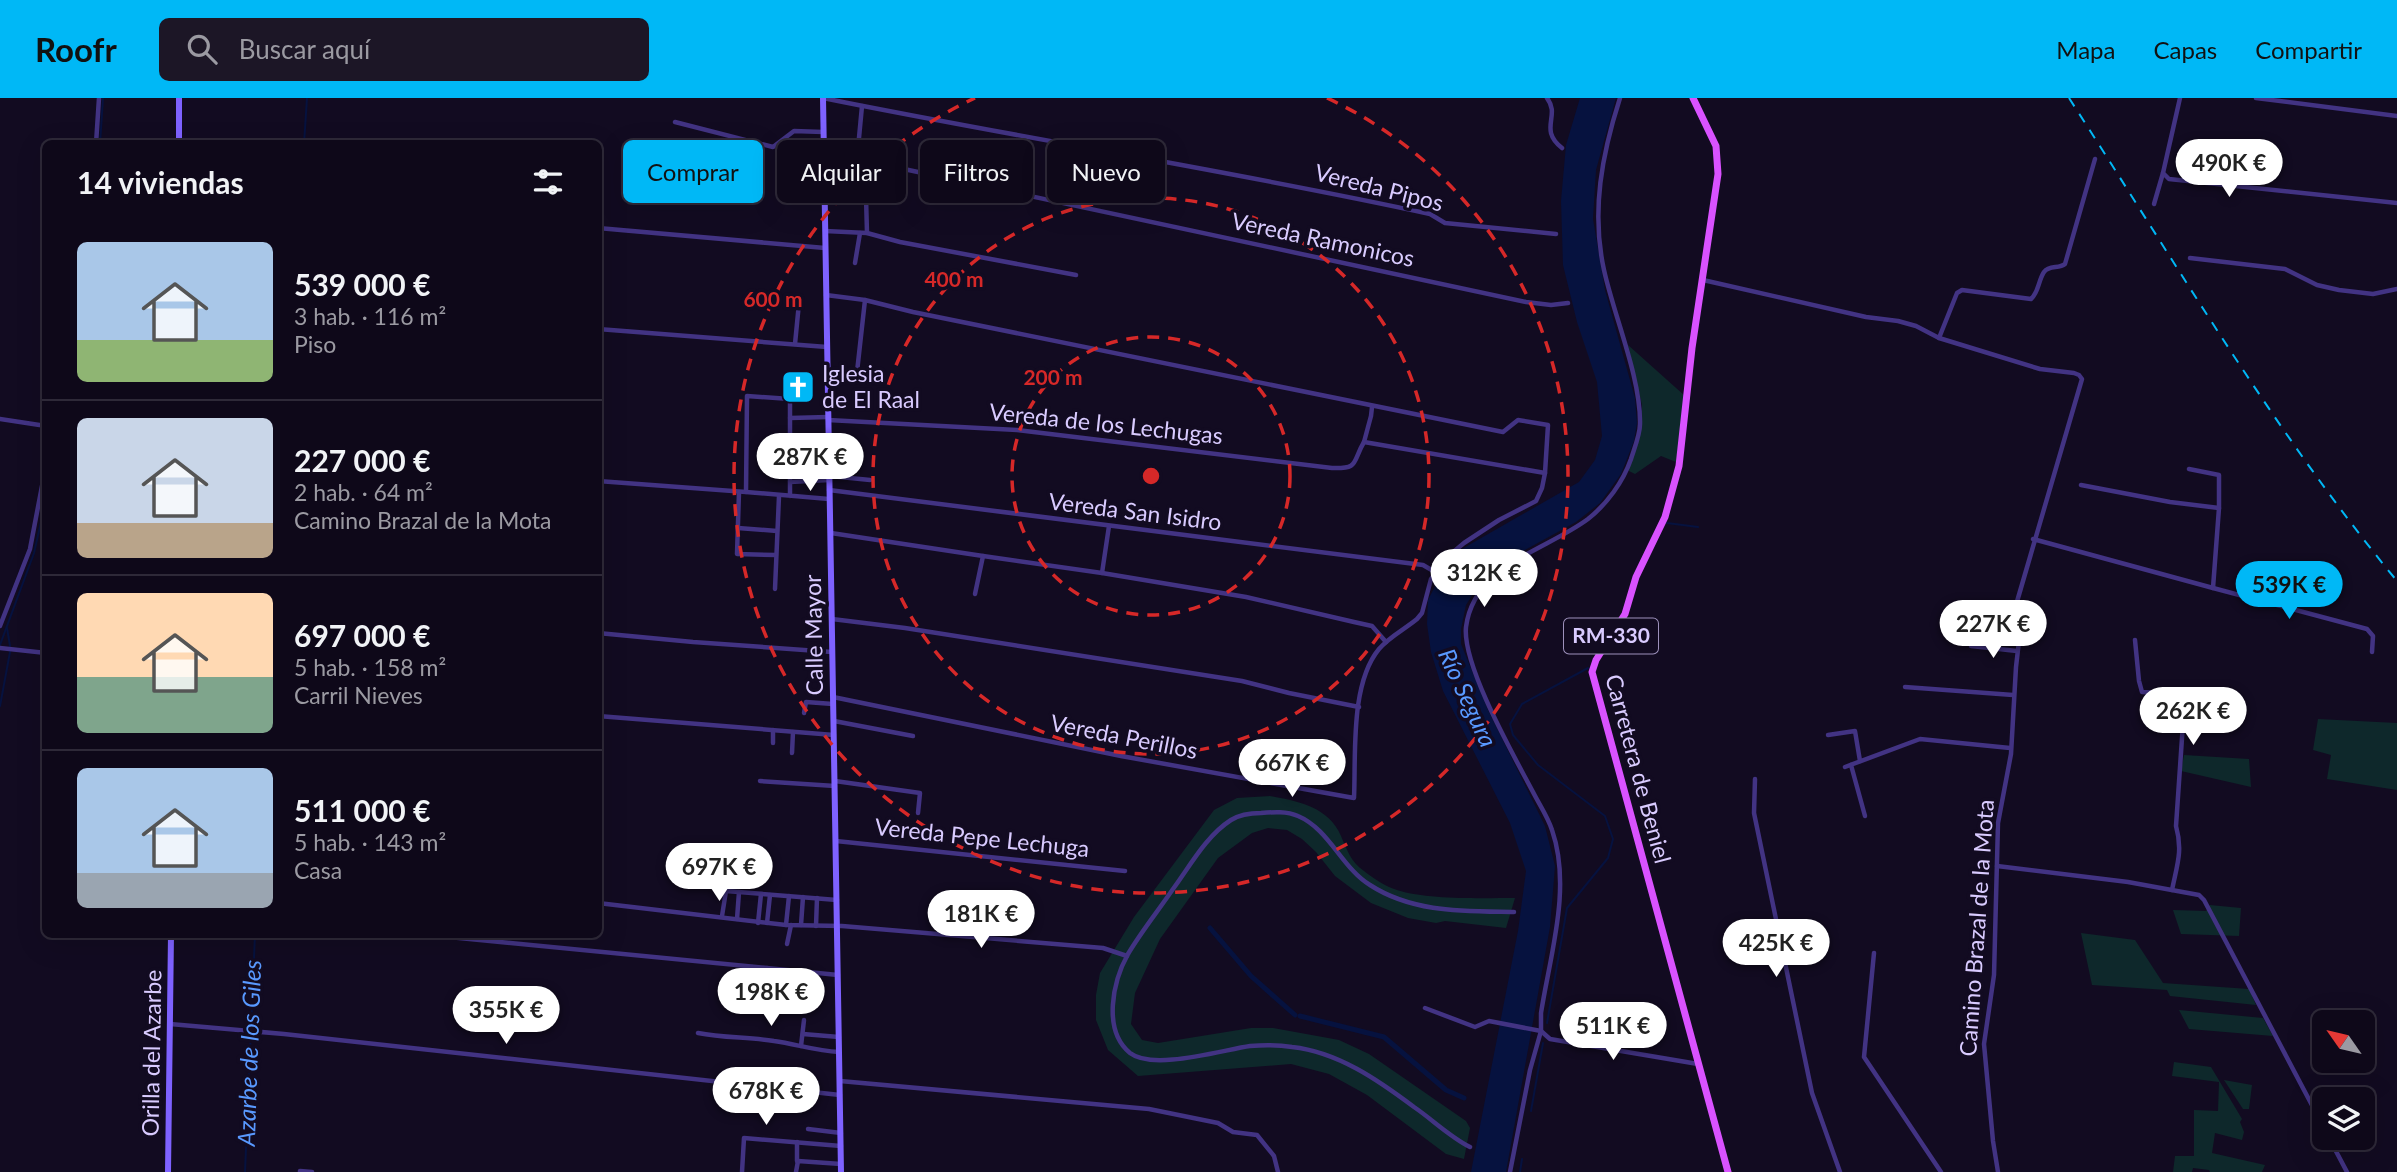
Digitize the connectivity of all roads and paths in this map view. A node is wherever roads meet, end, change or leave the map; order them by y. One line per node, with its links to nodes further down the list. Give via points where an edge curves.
1 (99, 98): 13 (street)
2 (179, 98): 14 (main road)
3 (823, 98): 9 (street, Vereda Pipos); 12 (main road, Calle Mayor)
4 (1547, 98): 17 (street, via 1552,108 1549,131)
5 (1620, 98): 147 (street, via 1600,179 1597,216 1604,268 1639,400 1640,427 1614,492 1589,518 1494,576 1473,602 1466,626 1466,646 1475,676 1552,828 1559,859 1559,900)
6 (1693, 98): 34 (main road, Carretera de Beniel / RM-330, via 1718,160)
7 (2180, 98): 20 (street)
8 (2256, 98): 10 (street)
9 (862, 106): 16 (street); 29 (street, Vereda Pipos, via 1183,164 1430,214 1445,223)
10 (2397, 116)
11 (675, 122): 12 (street, via 773,147 794,131)
12 (823, 132): 15 (main road, Calle Mayor)
13 (96, 140)
14 (179, 140)
15 (823, 140)
16 (859, 140)
17 (1562, 148)
18 (2095, 159): 41 (street, via 2065,264 2044,272 2031,299 1962,290)
19 (906, 170): 39 (street, Vereda Ramonicos, via 1526,302)
20 (2163, 173): 23 (street, via 2169,179); 24 (street)
21 (824, 203): 26 (main road, Calle Mayor)
22 (866, 203): 28 (street)
23 (2397, 203)
24 (2154, 204)
25 (602, 228): 30 (street)
26 (825, 231): 27 (street); 30 (main road, Calle Mayor)
27 (860, 232): 28 (street); 32 (street)
28 (867, 233): 33 (street)
29 (1556, 234)
30 (825, 248): 36 (main road, Calle Mayor)
31 (2190, 258): 35 (street, via 2286,269 2339,290 2374,294)
32 (855, 263)
33 (1076, 275)
34 (1703, 280): 41 (street, Camino Brazal de la Mota, via 1898,321); 153 (main road, Carretera de Beniel / RM-330, via 1682,451 1667,508 1625,614 1592,672)
35 (2397, 289)
36 (826, 295): 37 (street); 43 (main road, Calle Mayor)
37 (865, 300): 44 (street); 45 (street)
38 (799, 303): 42 (street)
39 (1568, 303)
40 (602, 329): 42 (street)
41 (1939, 338): 73 (street, Camino Brazal de la Mota, via 2040,369 2074,373 2082,379)
42 (795, 344): 43 (street)
43 (827, 347): 48 (main road, Calle Mayor)
44 (857, 372)
45 (1372, 407): 50 (street); 55 (street, via 1503,432 1518,420 1548,425)
46 (790, 418): 48 (street, Vereda de los Lechugas); 53 (street); 64 (street, via 790,399 747,396)
47 (0, 419): 49 (street)
48 (828, 419): 50 (street, Vereda de los Lechugas, via 1017,430 1340,469 1355,463); 52 (main road, Calle Mayor)
49 (42, 425)
50 (1364, 442): 55 (street)
51 (855, 444): 52 (street)
52 (828, 446): 53 (street); 56 (main road, Calle Mayor)
53 (789, 450): 59 (street)
54 (2189, 469): 68 (street, via 2219,475)
55 (1545, 473): 76 (street, Vereda Perillos, via 1536,501 1464,543)
56 (829, 478): 57 (street); 59 (street); 62 (main road, Calle Mayor)
57 (870, 480)
58 (602, 481): 63 (street)
59 (790, 482): 66 (street)
60 (2081, 485): 68 (street)
61 (42, 486): 82 (street, via 30,549)
62 (829, 490): 67 (main road, Calle Mayor); 69 (street, Vereda San Isidro)
63 (739, 492): 64 (street); 70 (street)
64 (747, 492): 65 (street)
65 (779, 495): 66 (street); 71 (street)
66 (790, 496): 67 (street)
67 (829, 499): 72 (main road, Calle Mayor)
68 (2219, 508): 78 (street)
69 (1109, 526): 76 (street, Vereda San Isidro, via 1423,565); 77 (street)
70 (738, 528): 71 (street); 74 (street, via 737,554)
71 (777, 531): 74 (street)
72 (830, 533): 75 (street); 81 (main road, Calle Mayor)
73 (2033, 539): 78 (street); 88 (street, Camino Brazal de la Mota, via 2016,604 2024,624)
74 (776, 555): 79 (street)
75 (983, 556): 77 (street); 80 (street)
76 (1435, 572): 85 (street, Vereda Perillos, via 1418,619)
77 (1102, 573): 85 (street, via 1246,597 1372,626)
78 (2213, 588): 91 (street, via 2367,629 2373,636)
79 (775, 589)
80 (975, 594)
81 (832, 619): 90 (main road, Calle Mayor); 95 (street, via 1242,681)
82 (0, 626)
83 (602, 633): 90 (street)
84 (2135, 640): 116 (street, via 2142,692 2185,694 2175,826 2180,859)
85 (1386, 643): 95 (street, Vereda Perillos, via 1363,679)
86 (1971, 646): 88 (street)
87 (0, 648): 89 (street)
88 (2017, 651): 93 (street, Camino Brazal de la Mota)
89 (42, 652)
90 (832, 652): 94 (main road, Calle Mayor)
91 (2372, 652)
92 (1905, 687): 93 (street)
93 (2013, 695): 105 (street, Camino Brazal de la Mota)
94 (833, 700): 95 (street, Vereda Perillos, via 1354,798); 96 (street, via 806,702); 98 (main road, Calle Mayor)
95 (1359, 707)
96 (804, 713)
97 (602, 716): 99 (street)
98 (834, 722): 102 (main road, Calle Mayor); 103 (street)
99 (774, 730): 100 (street); 104 (street)
100 (793, 732): 102 (street); 106 (street)
101 (1828, 734): 107 (street, via 1855,731)
102 (834, 735): 110 (main road, Calle Mayor)
103 (913, 736)
104 (773, 743)
105 (2010, 748): 107 (street, via 1920,738); 114 (street, Camino Brazal de la Mota, via 1998,823)
106 (792, 753)
107 (1860, 761): 112 (street, via 1848,766)
108 (1755, 779): 173 (street, via 1754,813 1812,1093)
109 (760, 781): 110 (street)
110 (835, 783): 111 (street, via 920,793); 113 (main road, Calle Mayor)
111 (918, 813)
112 (1865, 816)
113 (836, 841): 115 (street, Vereda Pepe Lechuga); 123 (main road, Calle Mayor)
114 (1997, 866): 116 (street); 175 (street, Camino Brazal de la Mota, via 1994,975 1984,1044)
115 (1125, 871)
116 (2172, 890): 156 (street, via 2204,900)
117 (739, 892): 118 (street); 126 (street, via 726,891); 127 (street)
118 (761, 894): 119 (street); 128 (street)
119 (770, 895): 120 (street); 129 (street)
120 (789, 896): 121 (street); 130 (street)
121 (803, 897): 122 (street); 131 (street)
122 (817, 898): 123 (street); 132 (street)
123 (837, 900): 133 (main road, Calle Mayor)
124 (602, 903): 126 (street)
125 (1514, 912): 138 (street, via 1461,911 1393,898 1357,876 1319,830 1298,816 1257,813 1230,821 1205,843)
126 (722, 916): 127 (street)
127 (737, 919): 128 (street)
128 (758, 923): 129 (street)
129 (767, 923): 130 (street)
130 (788, 925): 131 (street); 136 (street)
131 (802, 925): 132 (street)
132 (816, 926): 133 (street)
133 (837, 926): 138 (street, via 1103,948); 141 (main road, Calle Mayor)
134 (171, 938): 146 (main road, Orilla del Azarbe)
135 (458, 938): 139 (street)
136 (787, 944)
137 (1874, 953): 174 (street, via 1864,1056)
138 (1127, 956): 161 (street, via 1112,1002 1113,1024 1131,1053 1149,1060 1253,1046 1292,1047 1330,1056 1363,1072)
139 (752, 967): 140 (street); 142 (street)
140 (768, 968): 141 (street); 143 (street)
141 (839, 975): 150 (main road, Calle Mayor)
142 (752, 985): 143 (street); 143 (street, via 751,995 767,995)
143 (767, 985)
144 (1425, 1008): 147 (street, via 1475,1027 1489,1021)
145 (804, 1020): 149 (street)
146 (170, 1024): 155 (street); 166 (main road, Orilla del Azarbe)
147 (1541, 1031): 153 (street, via 1550,1039); 171 (street)
148 (698, 1033): 151 (street)
149 (803, 1034): 150 (street); 151 (street)
150 (839, 1037): 152 (main road, Calle Mayor)
151 (801, 1046): 152 (street)
152 (840, 1052): 154 (main road, Calle Mayor)
153 (1698, 1064): 172 (main road, Carretera de Beniel / RM-330)
154 (840, 1081): 155 (main road, Calle Mayor); 170 (street, via 1149,1109 1209,1121 1233,1132 1257,1135 1274,1156)
155 (840, 1095): 158 (main road, Calle Mayor)
156 (2312, 1105)
157 (808, 1129): 158 (street)
158 (841, 1133): 160 (main road, Calle Mayor)
159 (797, 1142): 160 (street); 163 (street); 168 (street, via 744,1138)
160 (841, 1146): 164 (main road, Calle Mayor)
161 (1470, 1147)
162 (2335, 1150): 176 (street)
163 (798, 1161): 164 (street); 169 (street)
164 (841, 1168)
165 (300, 1171): 167 (street)
166 (168, 1172)
167 (312, 1172)
168 (742, 1172)
169 (796, 1172)
170 (1278, 1172)
171 (1510, 1172)
172 (1728, 1172)
173 (1840, 1172)
174 (1941, 1172)
175 (1998, 1172)
176 (2347, 1172)

